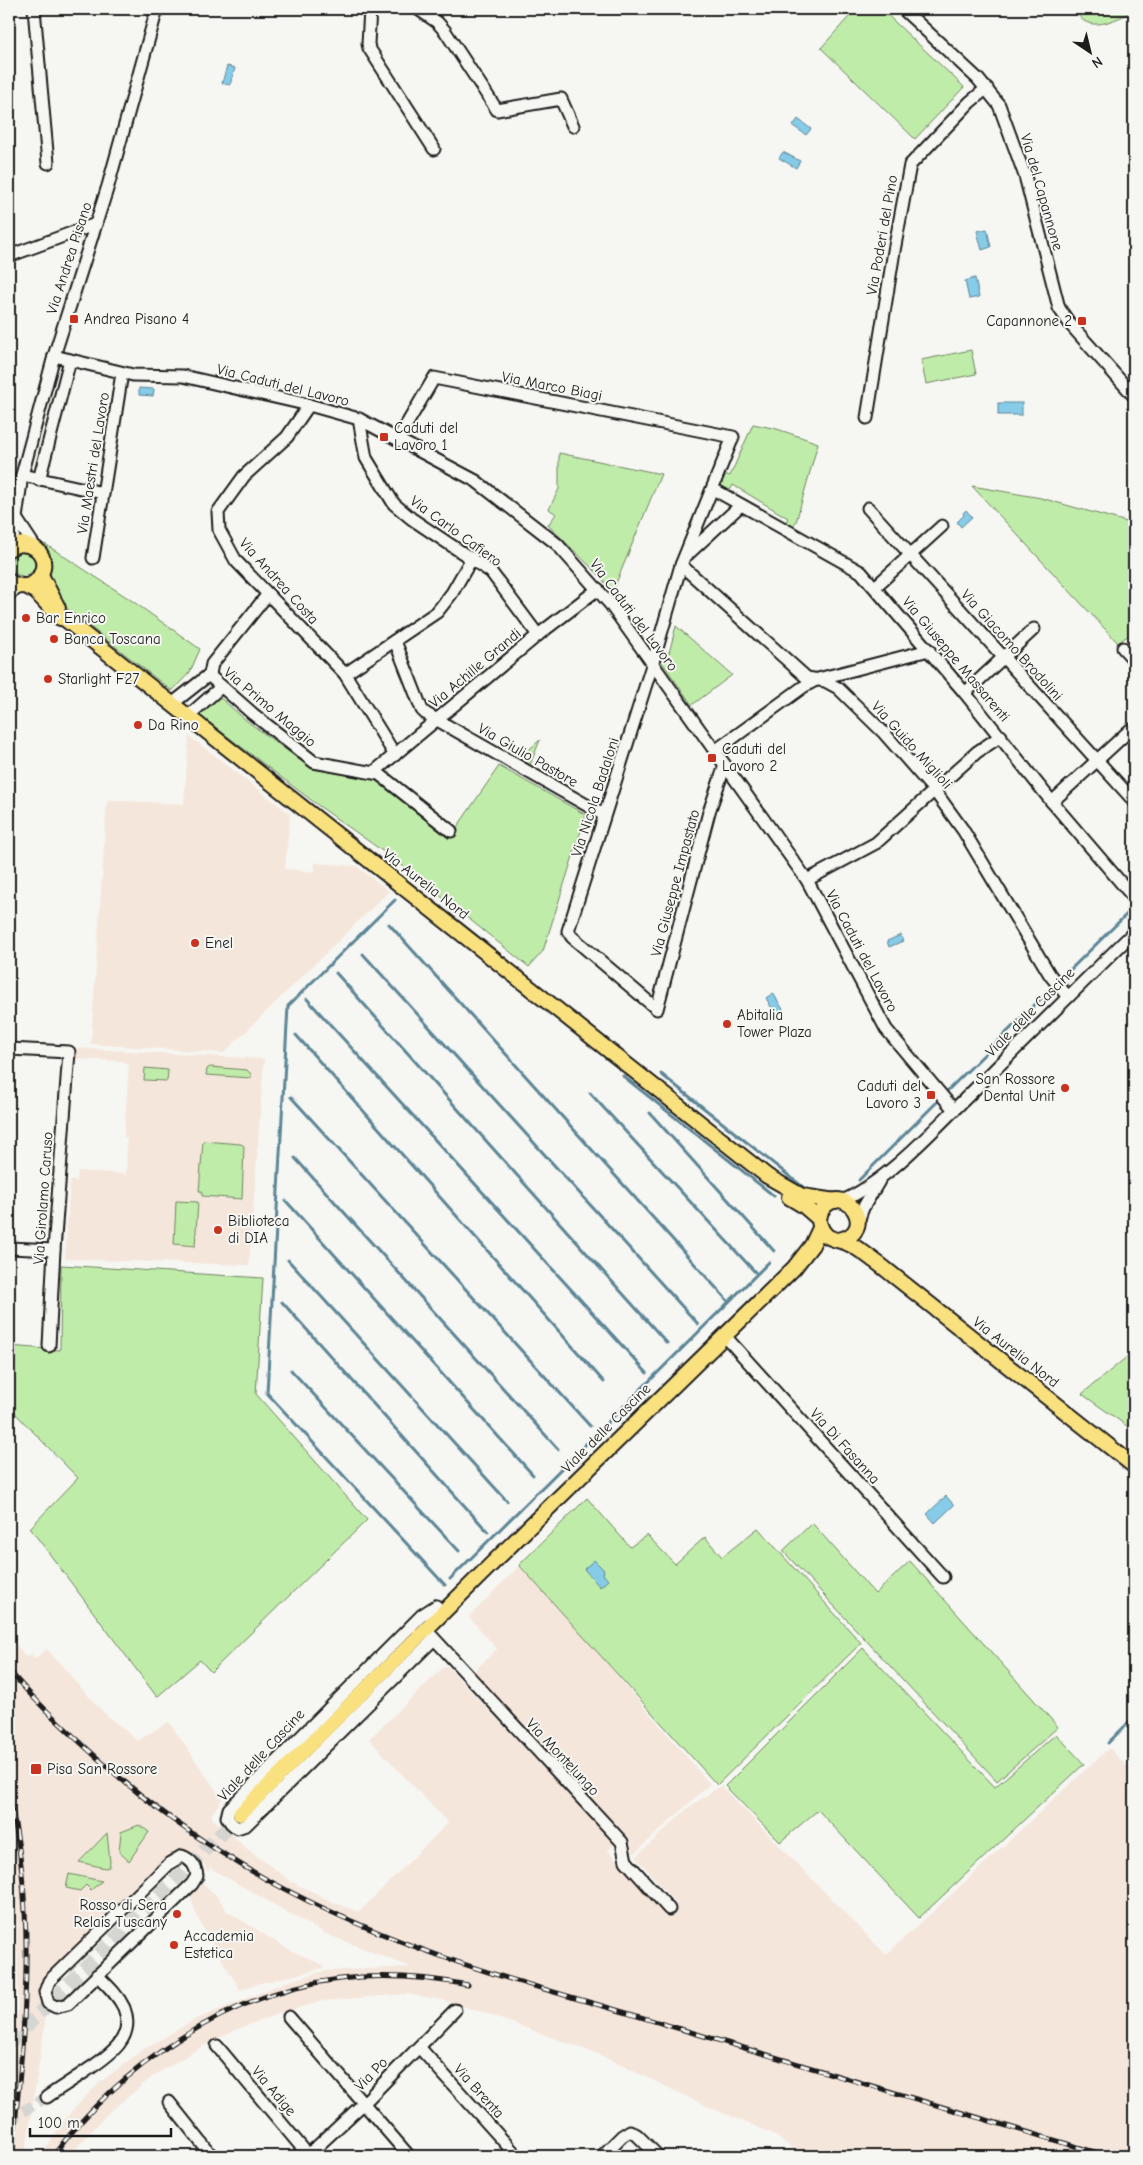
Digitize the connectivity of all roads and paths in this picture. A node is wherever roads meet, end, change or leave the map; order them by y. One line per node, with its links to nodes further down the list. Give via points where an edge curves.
1 (34, 9): 10 (street)
2 (157, 9): 11 (street, Via Andrea Pisano)
3 (370, 9): 9 (street, via 369,48)
4 (418, 9): 6 (street)
5 (903, 9): 7 (street, Via del Capannone)
6 (428, 12): 8 (street, via 445,31 497,110 561,99)
7 (987, 88): 16 (street, Via del Capannone, via 1003,112 1019,158 1059,308); 20 (street, Via Poderi del Pino, via 910,165)
8 (573, 126)
9 (434, 149)
10 (48, 163)
11 (96, 224): 12 (street); 13 (street, Via Andrea Pisano)
12 (9, 256)
13 (54, 356): 14 (street, Via Caduti del Lavoro); 18 (street, Via Andrea Pisano)
14 (70, 360): 15 (street, Via Caduti del Lavoro); 19 (street)
15 (122, 373): 17 (street, Via Caduti del Lavoro, via 183,376); 27 (street, Via Maestri del Lavoro)
16 (1134, 396)
17 (309, 405): 21 (street, Via Caduti del Lavoro); 43 (street, Via Andrea Costa, via 287,437 244,476 218,512 219,530 226,546)
18 (39, 413): 19 (street); 24 (street, Via Andrea Pisano)
19 (55, 417): 25 (street)
20 (867, 418)
21 (359, 419): 23 (street, Via Caduti del Lavoro); 36 (street, Via Carlo Cafiero, via 366,458 394,504)
22 (733, 437): 23 (street, Via Marco Biagi, via 434,378); 26 (street, Via Nicola Badaloni)
23 (398, 439): 41 (street, Via Caduti del Lavoro, via 476,481 552,540)
24 (22, 476): 25 (street); 30 (street, Via Andrea Pisano)
25 (39, 480): 27 (street)
26 (713, 489): 28 (street, Via Giuseppe Massarenti); 37 (street, Via Nicola Badaloni)
27 (103, 493): 35 (street, Via Maestri del Lavoro)
28 (741, 505): 37 (street); 40 (street, Via Giuseppe Massarenti, via 861,572)
29 (868, 508): 34 (street, Via Giacomo Brodolini)
30 (16, 518): 32 (street, Via Andrea Pisano); 33 (street)
31 (942, 526): 34 (street)
32 (10, 548): 33 (main road, via 22,544)
33 (37, 550): 38 (main road, via 43,562)
34 (910, 555): 40 (street); 50 (street, Via Giacomo Brodolini)
35 (94, 558)
36 (472, 558): 46 (street, Via Carlo Cafiero, via 496,577); 47 (street, via 440,608)
37 (682, 561): 52 (street, Via Nicola Badaloni); 55 (street, Via Guido Miglioli, via 807,678)
38 (41, 575): 39 (main road, via 34,582); 44 (main road)
39 (18, 584): 42 (street); 44 (main road, Via Aurelia Nord, via 36,592)
40 (875, 587): 49 (street, Via Giuseppe Massarenti)
41 (598, 589): 46 (street, Via Achille Grandi); 52 (street, Via Caduti del Lavoro)
42 (9, 594)
43 (268, 594): 53 (street, Via Primo Maggio, via 212,664); 54 (street, Via Andrea Costa)
44 (64, 619): 58 (main road, Via Aurelia Nord)
45 (1034, 629): 50 (street)
46 (538, 635): 60 (street, Via Achille Grandi)
47 (395, 641): 54 (street); 60 (street, Via Giulio Pastore, via 422,710)
48 (1122, 648): 51 (street)
49 (929, 650): 55 (street); 57 (street, Via Giuseppe Massarenti)
50 (1003, 658): 57 (street); 65 (street, Via Giacomo Brodolini)
51 (1134, 660)
52 (652, 662): 63 (street, Via Caduti del Lavoro); 71 (street, Via Nicola Badaloni)
53 (210, 674): 56 (street, Via Primo Maggio); 58 (street)
54 (345, 674): 64 (street, Via Andrea Costa)
55 (818, 679): 63 (street); 68 (street, Via Guido Miglioli, via 838,688 884,733)
56 (221, 688): 59 (street); 67 (street, Via Primo Maggio, via 314,762)
57 (965, 693): 62 (street, Via Giuseppe Massarenti)
58 (172, 704): 59 (main road, Via Aurelia Nord)
59 (188, 717): 80 (main road, Via Aurelia Nord)
60 (436, 721): 64 (street, Via Achille Grandi); 71 (street, Via Giulio Pastore)
61 (1130, 730): 65 (street)
62 (1001, 736): 68 (street, via 977,752); 70 (street, Via Giuseppe Massarenti)
63 (715, 751): 66 (street, Via Caduti del Lavoro)
64 (394, 755): 67 (street, Via Achille Grandi)
65 (1097, 760): 69 (street, Via Giacomo Brodolini); 70 (street)
66 (724, 765): 73 (street, Via Caduti del Lavoro); 77 (street, Via Giuseppe Impastato)
67 (374, 772): 72 (street, Via Primo Maggio)
68 (934, 790): 73 (street, via 876,843); 76 (street, Via Guido Miglioli)
69 (1134, 801)
70 (1052, 802): 74 (street, Via Giuseppe Massarenti)
71 (604, 815): 77 (street, Via Nicola Badaloni, via 568,934)
72 (451, 831)
73 (807, 880): 79 (street, Via Caduti del Lavoro, via 886,1029)
74 (1134, 898)
75 (1134, 932): 76 (street, Viale delle Cascine)
76 (1064, 993): 79 (street, Viale delle Cascine)
77 (657, 1009)
78 (9, 1049): 87 (street, Via Girolamo Caruso, via 69,1052)
79 (951, 1106): 81 (street, Viale delle Cascine)
80 (767, 1176): 82 (main road, Via Aurelia Nord, via 805,1197); 83 (main road, Via Aurelia Nord, via 779,1190)
81 (881, 1177): 82 (street, Viale delle Cascine); 84 (street, Viale delle Cascine)
82 (838, 1201): 83 (main road, via 824,1207); 84 (main road, via 852,1206 858,1216)
83 (820, 1223): 85 (main road, via 826,1235); 89 (main road, Viale delle Cascine, via 815,1239)
84 (857, 1224): 85 (main road, via 850,1236); 88 (main road, Via Aurelia Nord, via 860,1238)
85 (836, 1239): 88 (main road, Via Aurelia Nord); 89 (main road, Viale delle Cascine)
86 (9, 1248): 87 (street)
87 (54, 1250): 91 (street, Via Girolamo Caruso)
88 (879, 1264): 92 (main road, Via Aurelia Nord)
89 (794, 1268): 90 (main road, Viale delle Cascine)
90 (724, 1335): 93 (street, Via Di Fasanna); 94 (main road, Viale delle Cascine)
91 (49, 1346)
92 (1134, 1466)
93 (943, 1576)
94 (443, 1612): 95 (main road, Viale delle Cascine); 95 (street, Viale delle Cascine, via 436,1606 422,1615 338,1698 229,1809 227,1817 231,1824 237,1828 246,1826)
95 (430, 1634): 96 (main road, Viale delle Cascine); 97 (street, Via Montelungo, via 622,1842 626,1861)
96 (240, 1814)
97 (669, 1909)
98 (97, 1975): 98 (street, via 194,1880 196,1869 191,1860 182,1856 175,1859 49,1981 44,1992 46,2001 56,2008 64,2006); 103 (street, via 123,2006 125,2034 111,2054)
99 (455, 2010): 102 (street, Via Po)
100 (289, 2017): 105 (street)
101 (217, 2046): 107 (street, Via Adige)
102 (419, 2047): 105 (street, Via Po); 109 (street, Via Brenta)
103 (48, 2097)
104 (169, 2102): 106 (street)
105 (363, 2104): 107 (street, Via Po); 108 (street)
106 (212, 2156)
107 (308, 2156)
108 (409, 2156)
109 (517, 2156)
110 (602, 2156): 111 (street, via 630,2131)
111 (658, 2156)

